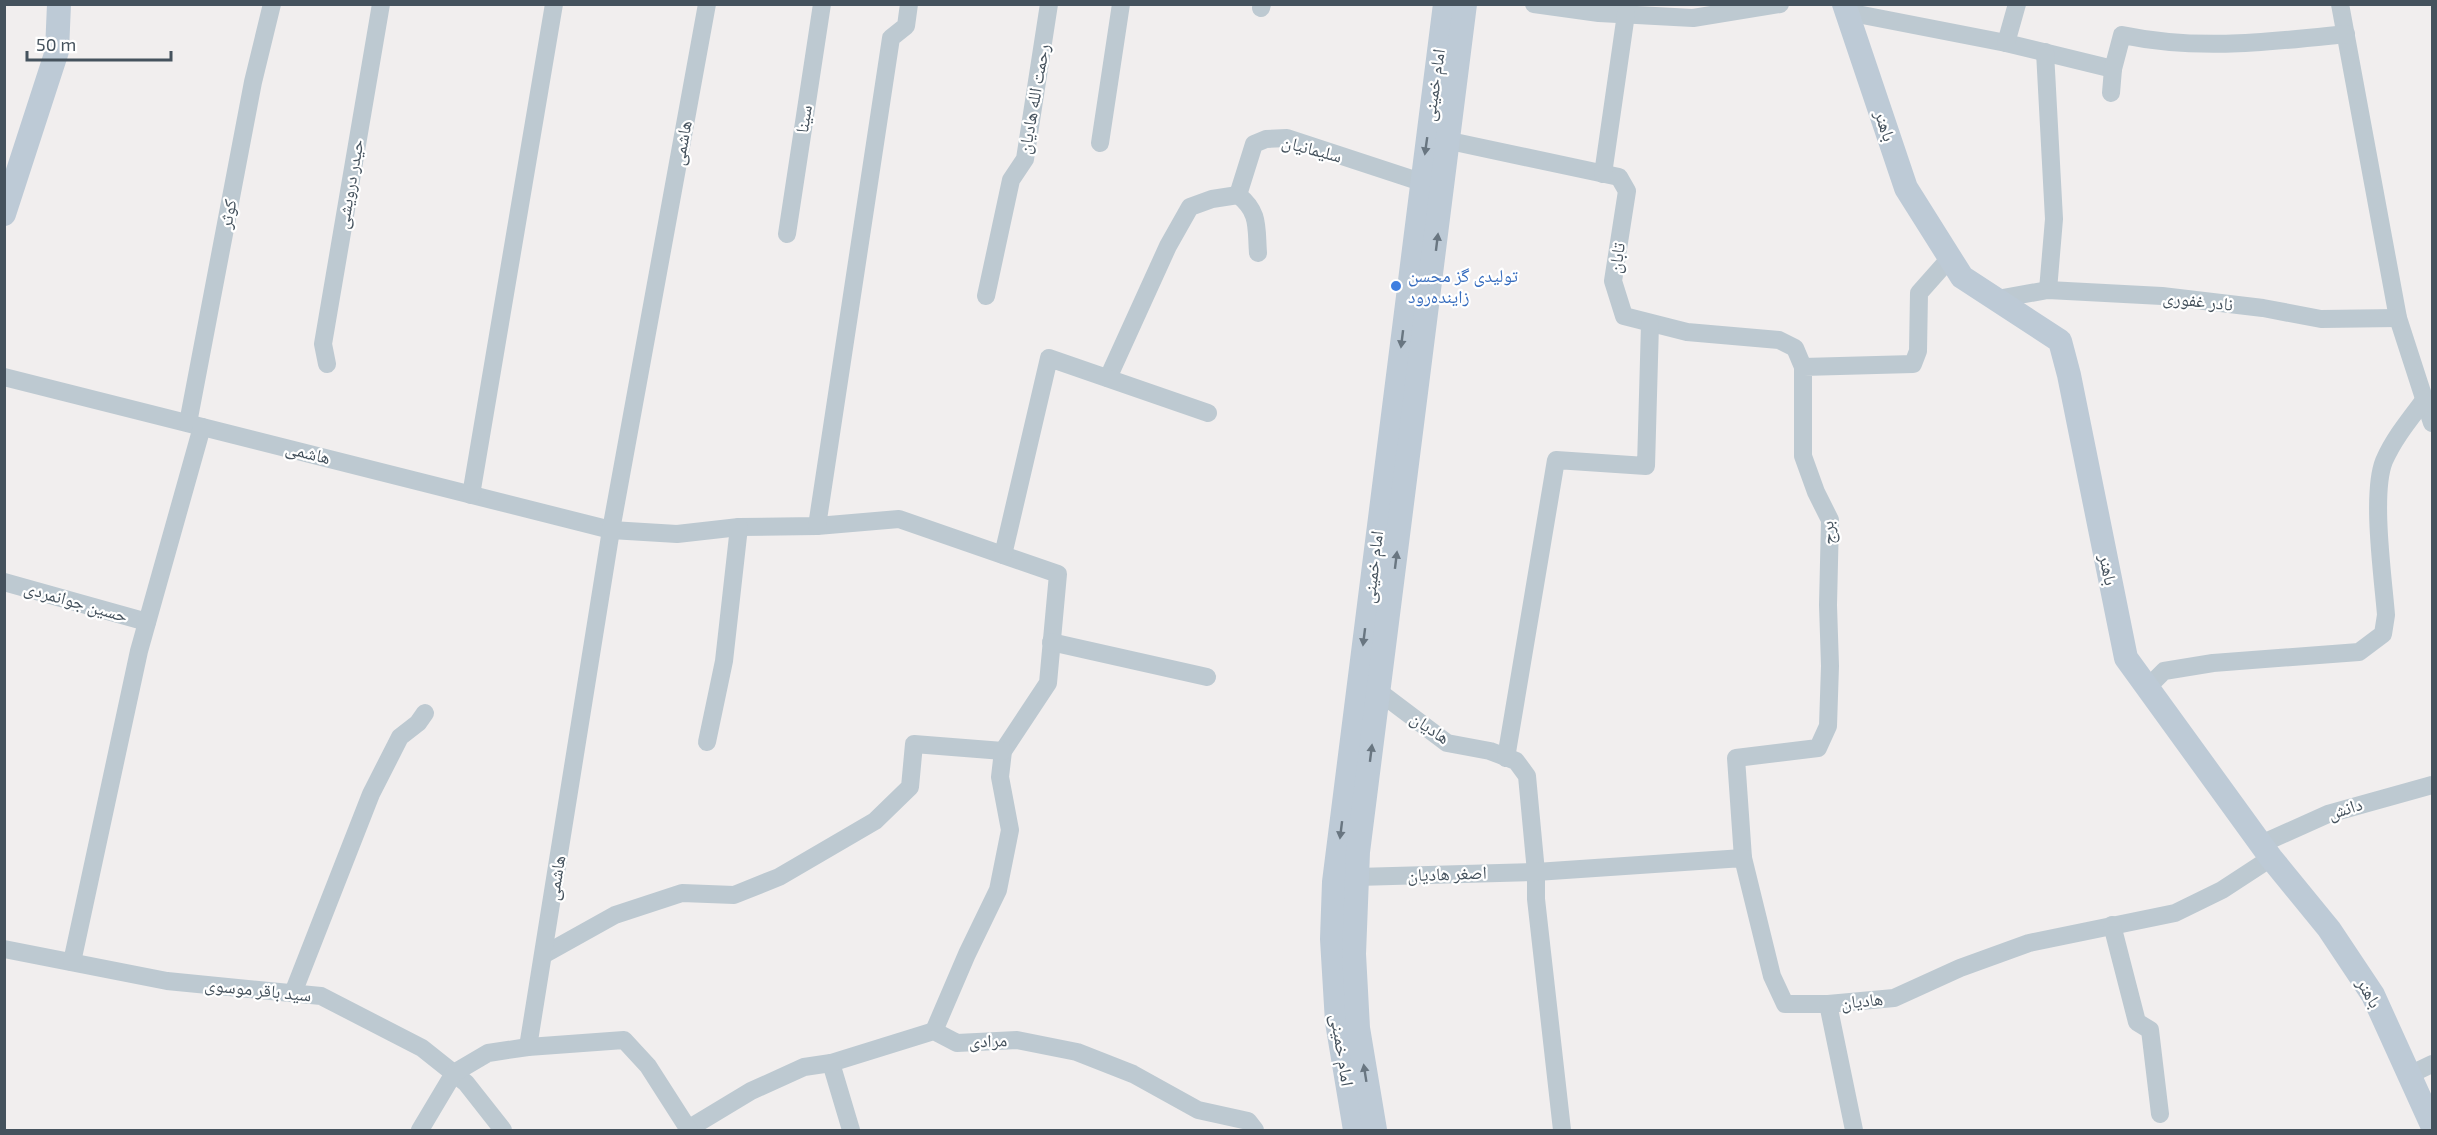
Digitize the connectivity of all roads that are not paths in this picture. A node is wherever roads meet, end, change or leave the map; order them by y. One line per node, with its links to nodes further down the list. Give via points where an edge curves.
1 (59, 4): 26 (main road, via 57,51)
2 (272, 4): 45 (street, کوثر, via 253,82)
3 (381, 4): 38 (street, حیدر درویشی, via 322,344)
4 (554, 4): 46 (street)
5 (707, 4): 49 (street, هاشمی)
6 (822, 4): 30 (street, سینا)
7 (909, 4): 47 (street, via 906,26 891,38)
8 (1049, 4): 34 (street, رحمت الله هادیان, via 1025,159 1011,180)
9 (1120, 4): 24 (street)
10 (1445, 4): 27 (main road, امام خمینی, one-way to 27)
11 (1466, 4): 23 (main road, امام خمینی)
12 (1534, 4): 17 (street)
13 (1779, 4): 17 (street, via 1693,18)
14 (2017, 4): 19 (street)
15 (2340, 4): 18 (street)
16 (1846, 8): 19 (street); 32 (main road, باهنر, via 1906,188)
17 (1626, 14): 25 (street)
18 (2346, 34): 21 (street, via 2214,46 2152,41 2122,34); 36 (street)
19 (2006, 43): 20 (street)
20 (2045, 52): 21 (street); 33 (street, via 2054,219)
21 (2113, 69): 22 (street)
22 (2111, 93)
23 (1450, 141): 25 (street, تابان); 55 (main road, امام خمینی, one-way to 23)
24 (1100, 143)
25 (1603, 174): 37 (street, تابان, via 1619,177 1627,191 1613,280 1624,316)
26 (10, 177): 29 (main road)
27 (1421, 182): 28 (street, سلیمانیان, via 1287,138 1254,144); 55 (main road, امام خمینی, one-way to 55)
28 (1238, 195): 31 (street, via 1250,204 1256,220); 41 (street, via 1190,207)
29 (4, 214)
30 (787, 234)
31 (1258, 253)
32 (1950, 258): 35 (main road, باهنر, via 1962,277); 39 (street, via 1919,293 1918,351 1912,364)
33 (2048, 290): 35 (street, نادر غفوری); 36 (street, نادر غفوری, via 2162,296 2321,319)
34 (986, 296)
35 (1998, 299): 56 (main road, باهنر, via 2060,341 2126,658)
36 (2398, 318): 42 (street)
37 (1650, 324): 39 (street, تابان, via 1687,332 1779,340 1795,348); 60 (street, via 1646,466 1556,460)
38 (327, 364)
39 (1803, 367): 63 (street, برج, via 1803,456 1830,520 1828,726 1818,748 1736,758)
40 (4, 377): 45 (street, هاشمی)
41 (1108, 378): 43 (street); 50 (street, via 1049,358)
42 (2425, 399): 44 (street); 56 (street, via 2399,433 2384,463 2378,493 2386,615 2383,634 2359,652 2213,663 2164,671)
43 (1208, 412)
44 (2433, 423)
45 (195, 425): 46 (street, هاشمی); 52 (street, کوثر)
46 (471, 495): 49 (street, هاشمی)
47 (817, 526): 48 (street); 50 (street, via 899,519)
48 (739, 527): 49 (street, via 677,534); 58 (street, via 724,661)
49 (611, 530): 68 (street, هاشمی)
50 (1003, 555): 53 (street, via 1059,574)
51 (4, 582): 52 (street, حسین جوانمردی)
52 (147, 622): 69 (street, کوثر)
53 (1051, 642): 54 (street); 59 (street, via 1048,683)
54 (1207, 677)
55 (1368, 688): 60 (street, هادیان, via 1447,743); 65 (main road, امام خمینی, one-way to 55); 85 (main road, امام خمینی, one-way to 85, via 1334,882 1332,939 1337,1022)
56 (2147, 688): 62 (main road, باهنر)
57 (425, 713): 70 (street, via 399,737 371,794)
58 (707, 742)
59 (1004, 751): 68 (street, via 914,744 910,787 875,821 789,871 734,895 682,893 615,915); 72 (street, via 1000,777 1010,830 998,890)
60 (1506, 758): 64 (street, هادیان, via 1516,762 1527,776)
61 (2433, 785): 62 (street, دانش, via 2328,814)
62 (2266, 851): 66 (street, هادیان, via 2222,890 2175,913); 77 (main road, باهنر, via 2329,929 2373,995)
63 (1743, 858): 64 (street); 71 (street, هادیان, via 1772,976 1785,1004)
64 (1536, 872): 65 (street, اصغر هادیان); 87 (street, هادیان)
65 (1357, 877): 86 (main road, امام خمینی, one-way to 65, via 1358,1028 1354,954)
66 (2112, 925): 71 (street, هادیان, via 2029,943 1894,998); 78 (street, via 2137,1022 2150,1030)
67 (4, 949): 69 (street, سید باقر موسوی)
68 (544, 954): 73 (street, هاشمی)
69 (72, 962): 70 (street, سید باقر موسوی, via 167,981)
70 (292, 993): 76 (street, سید باقر موسوی, via 321,996 422,1048)
71 (1828, 1004): 88 (street)
72 (934, 1031): 74 (street); 84 (street, مرادی, via 957,1043 1017,1040 1077,1052 1133,1074 1198,1110 1248,1121)
73 (528, 1047): 76 (street, via 488,1053); 80 (street, via 624,1040 648,1066)
74 (831, 1064): 80 (street, via 804,1067 751,1091); 83 (street)
75 (2433, 1064): 77 (street)
76 (454, 1073): 81 (street); 82 (street, سید باقر موسوی)
77 (2409, 1075): 79 (main road, باهنر)
78 (2160, 1114)
79 (2433, 1125)
80 (688, 1130)
81 (420, 1131)
82 (502, 1131)
83 (851, 1131)
84 (1255, 1131)
85 (1355, 1131)
86 (1375, 1131)
87 (1562, 1131)
88 (1854, 1131)

